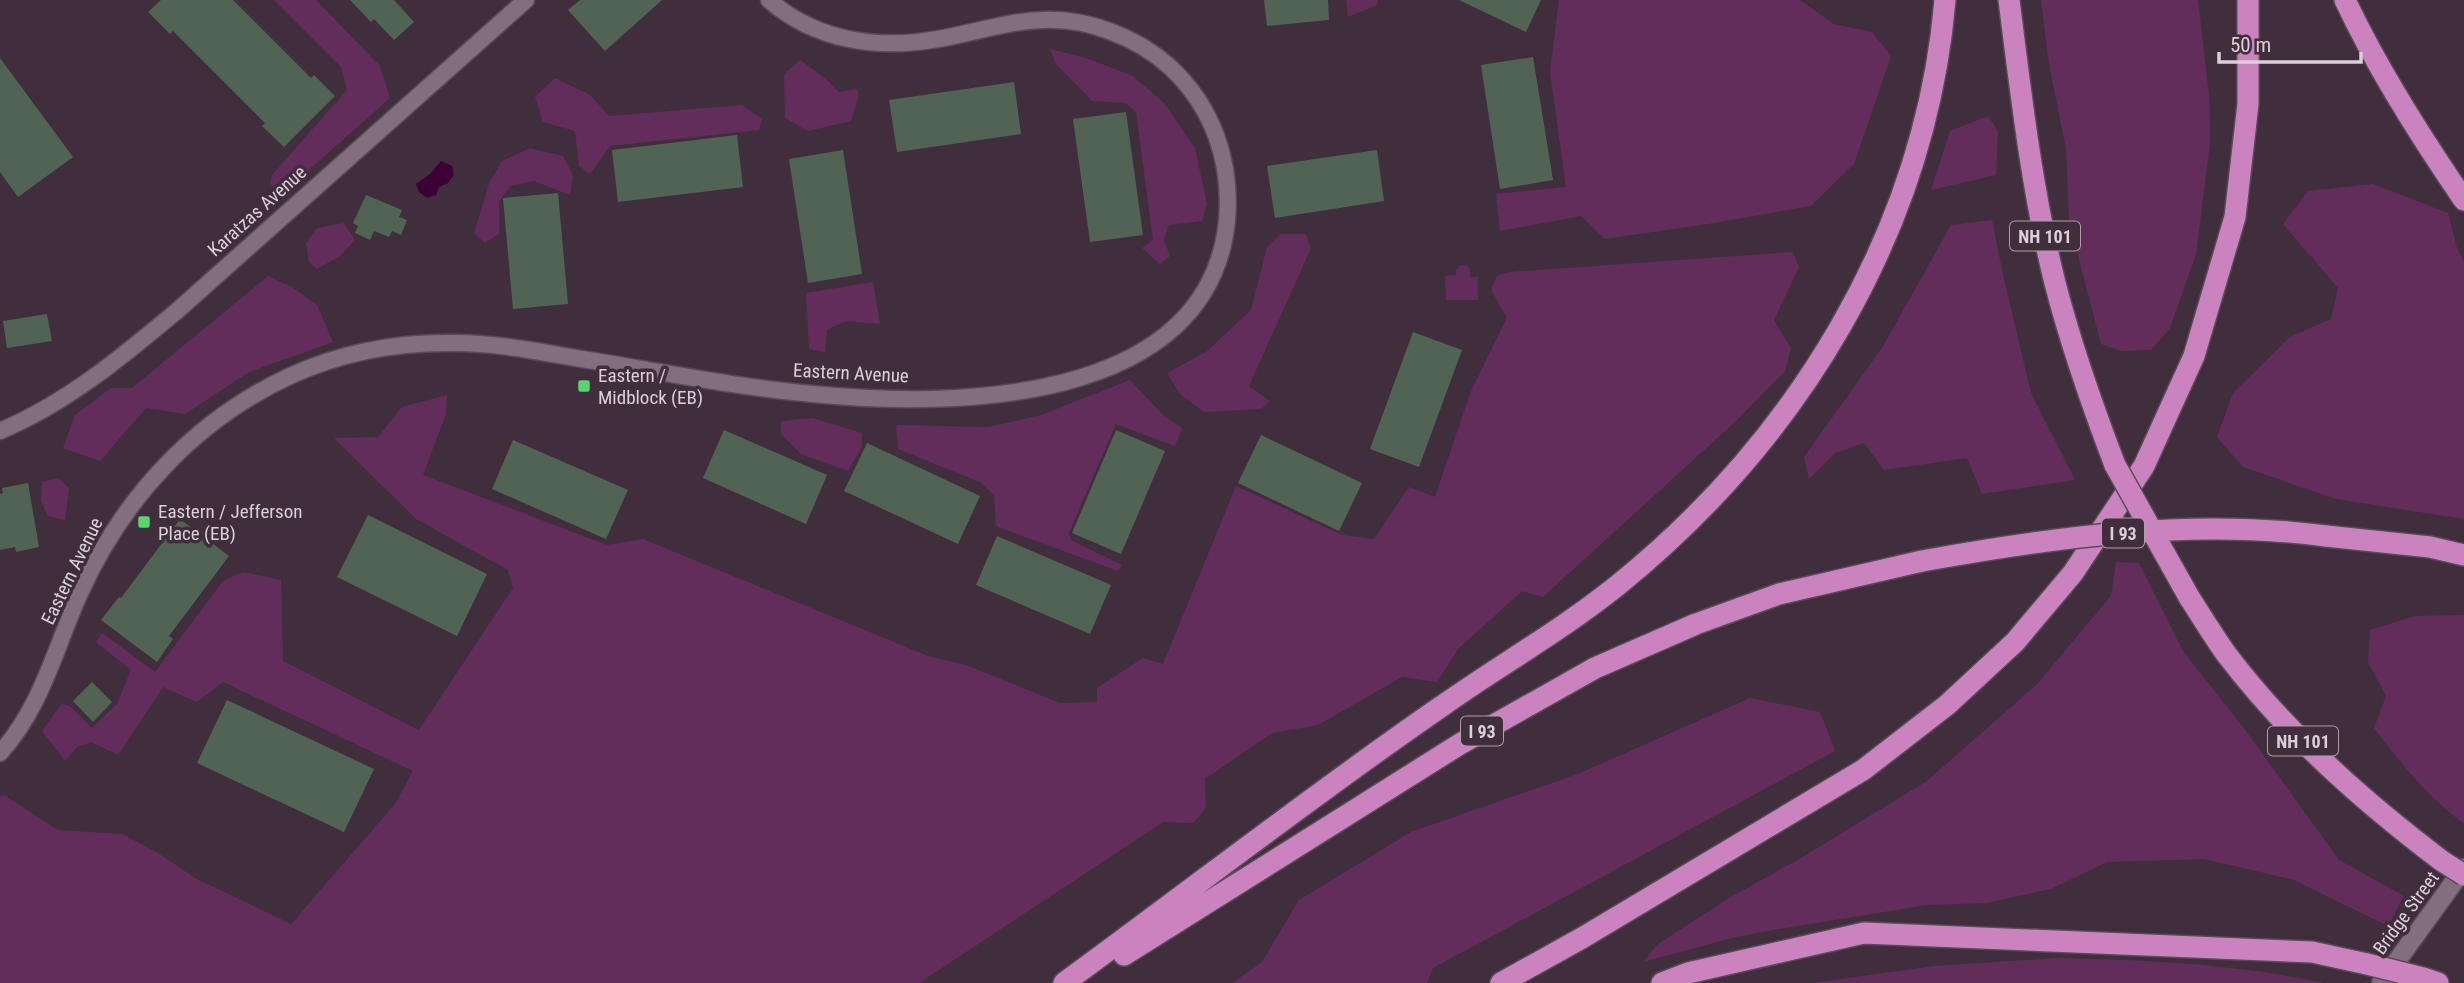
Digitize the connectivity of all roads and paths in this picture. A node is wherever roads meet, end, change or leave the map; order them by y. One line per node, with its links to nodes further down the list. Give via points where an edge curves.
1 (526, 0): 8 (street, Karatzas Avenue, via 127,353 48,407)
2 (769, 0): 10 (street, Eastern Avenue, via 817,30 860,42 907,43 1020,22 1060,20 1102,29 1159,58 1203,107 1226,168 1228,204 1221,250 1190,312 1154,344 1097,372 1065,383 952,397 882,399 782,391 452,342 393,346 320,364 233,408 183,446 148,483 98,557 36,702)
3 (1945, 0): 14 (highway, via 1926,113 1901,198 1876,257 1822,358 1743,466 1614,588 1442,705)
4 (2010, 0): 12 (highway, NH 101, bridge, via 2023,108 2055,282 2072,346 2115,465 2227,655 2315,754 2379,813)
5 (2248, 0): 16 (highway, via 2248,104 2235,218 2194,356 2144,466 2073,573 2015,642 1947,705 1863,770)
6 (2345, 0): 7 (highway, via 2418,132)
7 (2464, 200)
8 (0, 431)
9 (2464, 555): 15 (highway, I 93, bridge, via 2282,530 2091,534 1922,561 1779,594 1595,668 1460,744)
10 (0, 753)
11 (2464, 868): 18 (street, Bridge Street)
12 (2464, 875)
13 (2430, 980): 17 (highway, bridge, via 2312,952 1864,933)
14 (1064, 983)
15 (1080, 983)
16 (1501, 983)
17 (1661, 983)
18 (2381, 983)

